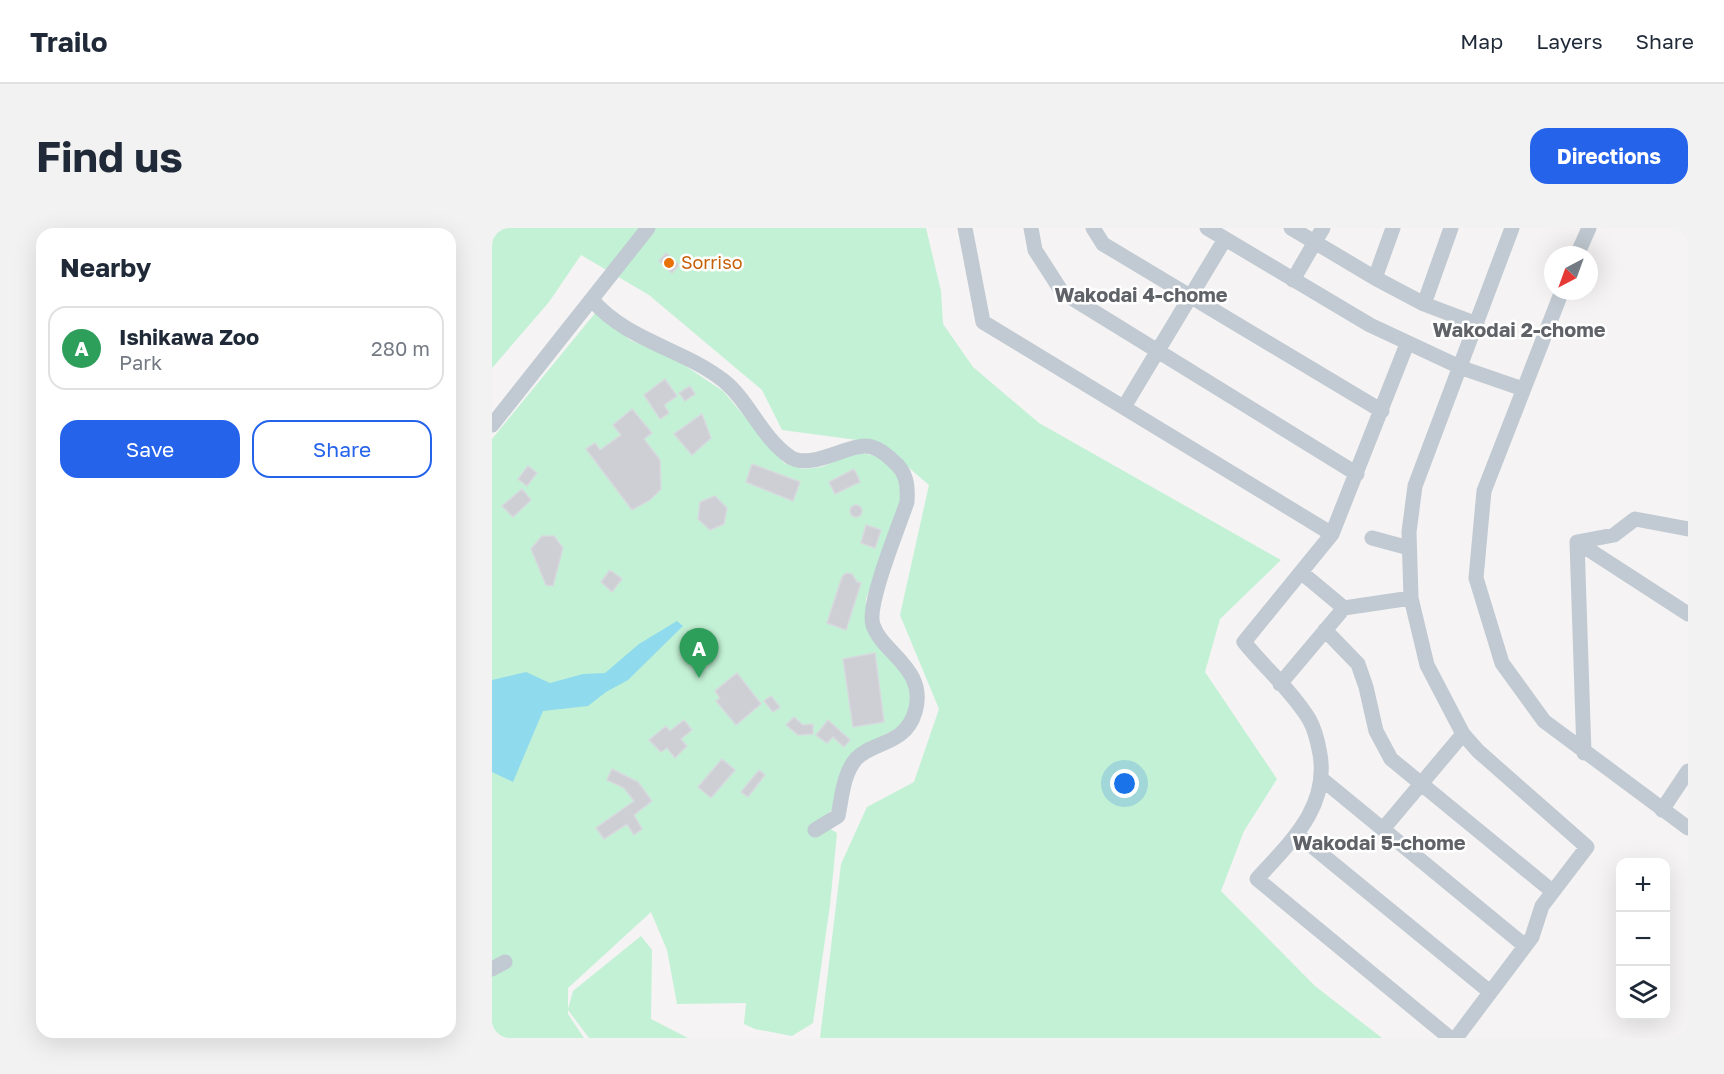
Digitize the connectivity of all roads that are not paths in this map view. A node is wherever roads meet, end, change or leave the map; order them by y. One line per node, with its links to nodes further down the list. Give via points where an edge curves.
1 (648, 228): 18 (street)
2 (966, 228): 26 (street, via 983,322)
3 (1031, 228): 23 (street, via 1035,250 1062,292)
4 (1093, 228): 17 (street, via 1103,244)
5 (1207, 228): 12 (street)
6 (1291, 228): 13 (street)
7 (1323, 228): 13 (street)
8 (1393, 228): 15 (street)
9 (1451, 228): 20 (street)
10 (1512, 228): 21 (street)
11 (1589, 228): 14 (street)
12 (1225, 239): 16 (street); 17 (street)
13 (1315, 243): 15 (street); 16 (street)
14 (1581, 246)
15 (1375, 278): 20 (street)
16 (1293, 280): 22 (street)
17 (1190, 297): 23 (street); 27 (street)
18 (592, 300): 28 (street); 49 (street, via 633,335 681,354 725,382 773,444 792,458 815,460 865,446 885,454 904,474 907,502 872,603 872,625 906,667 918,699 915,713 898,736 857,758 846,776 838,816)
19 (1558, 300): 25 (street)
20 (1424, 304): 21 (street)
21 (1477, 324): 24 (street)
22 (1407, 344): 24 (street); 27 (street)
23 (1157, 353): 26 (street); 29 (street)
24 (1462, 368): 25 (street); 34 (street, via 1415,486)
25 (1523, 389): 42 (street, via 1485,491 1476,578 1502,663 1544,721)
26 (1124, 407): 31 (street)
27 (1382, 411): 29 (street)
28 (492, 425)
29 (1357, 474): 31 (street)
30 (1688, 529): 33 (street, via 1635,519 1614,535)
31 (1332, 534): 35 (street)
32 (1372, 538): 34 (street)
33 (1577, 542): 38 (street); 42 (street)
34 (1409, 548): 36 (street)
35 (1302, 573): 37 (street); 40 (street, via 1244,642)
36 (1411, 598): 37 (street); 41 (street, via 1427,665)
37 (1344, 608): 39 (street)
38 (1688, 614)
39 (1325, 630): 40 (street); 45 (street, via 1358,664 1382,747)
40 (1280, 684): 44 (street, via 1310,720 1319,744)
41 (1463, 734): 45 (street); 51 (street, via 1587,848)
42 (1584, 753): 46 (street)
43 (1688, 771): 46 (street)
44 (1323, 780): 48 (street); 50 (street, via 1314,806)
45 (1420, 784): 48 (street); 51 (street)
46 (1662, 810): 47 (street)
47 (1688, 828)
48 (1383, 829): 52 (street)
49 (815, 830)
50 (1297, 834): 53 (street); 54 (street, via 1257,879)
51 (1552, 891): 52 (street)
52 (1525, 946): 53 (street)
53 (1490, 992): 55 (street)
54 (1450, 1038)
55 (1455, 1038)

